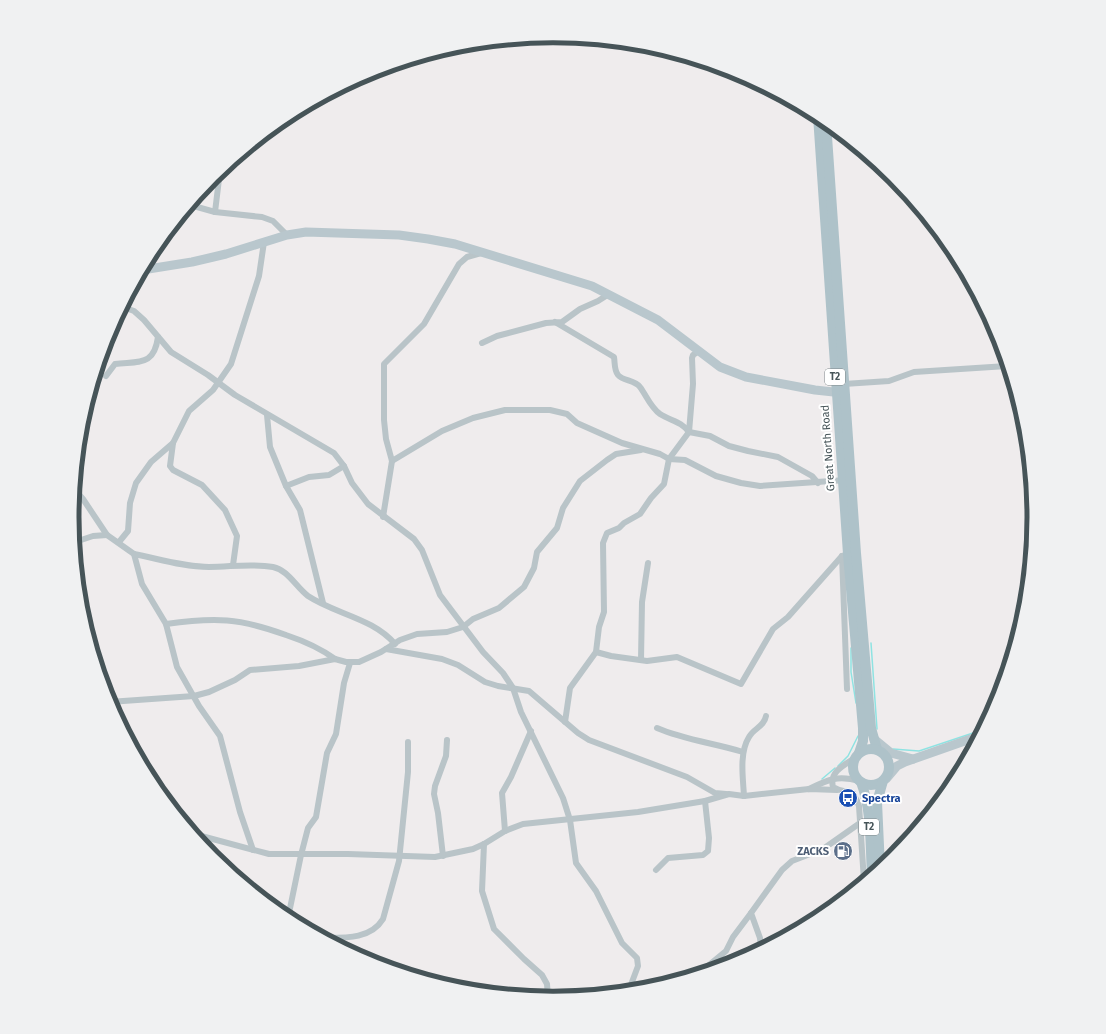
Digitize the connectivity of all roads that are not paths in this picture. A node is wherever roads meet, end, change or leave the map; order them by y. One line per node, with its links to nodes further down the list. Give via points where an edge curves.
1 (819, 125): 19 (main road, Great North Road / T2)
2 (826, 130): 19 (main road, Great North Road / T2)
3 (219, 181): 5 (street)
4 (195, 206): 5 (street)
5 (215, 212): 6 (street, via 262,217 273,221)
6 (287, 235): 7 (street); 8 (street, via 306,232 399,235 455,244)
7 (264, 242): 9 (street, via 192,262); 18 (street, via 259,276 235,354)
8 (481, 253): 10 (street, via 592,286); 25 (street, via 467,257 459,264 433,312 384,364 384,420)
9 (150, 269)
10 (609, 294): 12 (street, via 598,302 580,309 568,319); 15 (street, via 658,320)
11 (127, 309): 13 (street, via 144,320)
12 (556, 322): 14 (street, via 497,336); 21 (street, via 614,357 615,370 619,376 639,385 645,397 659,413 678,421)
13 (158, 337): 17 (street, via 154,354 149,359 115,364); 18 (street, via 171,352)
14 (482, 343)
15 (699, 351): 19 (street, via 720,367 746,376); 21 (street, via 692,358 693,384)
16 (1002, 366): 19 (street, via 914,372 889,382)
17 (106, 376)
18 (218, 384): 20 (street); 22 (street, via 189,411)
19 (842, 390): 27 (main road, Great North Road / T2)
20 (267, 415): 26 (street, via 334,453); 29 (street, via 270,447)
21 (688, 432): 24 (street); 28 (street, via 710,436 729,446 778,457 812,476)
22 (173, 443): 34 (street, via 151,462 136,484 130,503 128,531); 38 (street, via 170,466 173,470 202,485 225,510 237,536)
23 (641, 450): 24 (street, via 660,454); 25 (street, via 599,433 558,411 505,410 465,421); 41 (street, via 616,454 580,481 563,508 557,528 537,552 534,568 524,587 499,608 473,619)
24 (669, 459): 28 (street, via 684,460 716,476 741,484 760,486); 44 (street, via 664,484 640,514 605,536 604,612)
25 (392, 461): 31 (street)
26 (344, 466): 29 (street, via 329,475 309,477); 31 (street, via 361,496)
27 (847, 480): 28 (street); 36 (main road, Great North Road / T2)
28 (818, 483)
29 (286, 486): 39 (street, via 300,510)
30 (80, 495): 32 (street)
31 (383, 517): 41 (street, via 414,538 422,550 440,595)
32 (107, 535): 33 (street); 34 (street)
33 (80, 540)
34 (119, 542): 35 (street)
35 (134, 554): 38 (street, via 209,567); 40 (street, via 142,584)
36 (849, 555): 46 (street, via 773,629 741,684 677,657); 49 (street); 56 (main road, Great North Road / T2); 63 (main road, Great North Road / T2, via 863,728 863,742)
37 (648, 563): 46 (street, via 642,602)
38 (233, 565): 39 (street, via 263,565 275,568 285,573 307,595)
39 (323, 603): 42 (street, via 379,629)
40 (166, 624): 45 (street, via 208,619 248,622 324,650); 50 (street, via 177,667)
41 (463, 627): 42 (street, via 447,632 417,634); 48 (street, via 504,673)
42 (395, 644): 43 (street)
43 (386, 649): 47 (street, via 359,662); 48 (street, via 442,658 485,682)
44 (596, 652): 46 (street); 53 (street, via 570,688)
45 (335, 660): 47 (street); 50 (street, via 250,670 235,680)
46 (641, 660)
47 (350, 663): 79 (street, via 344,683 336,734 327,753 316,817 308,828)
48 (513, 688): 53 (street, via 529,691); 55 (street)
49 (847, 689)
50 (194, 696): 51 (street); 78 (street, via 220,736)
51 (117, 701)
52 (766, 716): 61 (street, via 764,724 749,736)
53 (565, 722): 70 (street, via 589,740 687,777 715,792)
54 (657, 728): 61 (street, via 679,737)
55 (531, 731): 73 (street, via 563,798); 75 (street, via 502,793)
56 (874, 739): 60 (main road, Great North Road / T2); 62 (street)
57 (972, 739): 64 (street)
58 (447, 740): 81 (street, via 446,756 434,794)
59 (408, 742): 80 (street, via 408,772)
60 (879, 749): 62 (street); 63 (main road, via 868,748); 66 (main road, via 890,764)
61 (743, 752): 71 (street)
62 (891, 753): 64 (street)
63 (857, 755): 65 (street); 67 (main road, via 853,765 854,772)
64 (913, 759): 66 (street, via 897,766)
65 (831, 778): 67 (street, via 847,777); 68 (street); 69 (street, via 832,787)
66 (884, 780): 67 (main road, via 872,785); 82 (main road, T2, via 877,802)
67 (861, 781): 83 (main road, T2, via 867,803)
68 (808, 789): 69 (street); 71 (street)
69 (837, 790): 74 (street, via 846,790 854,795 859,806)
70 (729, 794): 71 (street); 72 (street)
71 (744, 796)
72 (705, 801): 73 (street); 84 (street, via 708,851 703,855 668,858)
73 (570, 820): 75 (street, via 522,824); 91 (street, via 576,863 596,891 622,943 637,958 638,966)
74 (860, 823): 85 (street); 87 (street, via 823,849 792,861 782,870)
75 (505, 831): 77 (street)
76 (203, 836): 78 (street)
77 (484, 844): 81 (street); 92 (street, via 482,891 494,929 542,975)
78 (253, 850): 79 (street, via 269,854)
79 (301, 855): 80 (street); 86 (street)
80 (399, 856): 81 (street); 88 (street, via 379,926 353,937)
81 (443, 856)
82 (880, 860)
83 (872, 868)
84 (656, 870)
85 (864, 875)
86 (290, 911)
87 (751, 913): 89 (street); 90 (street, via 726,951)
88 (335, 938)
89 (760, 943)
90 (710, 964)
91 (631, 984)
92 (547, 991)

